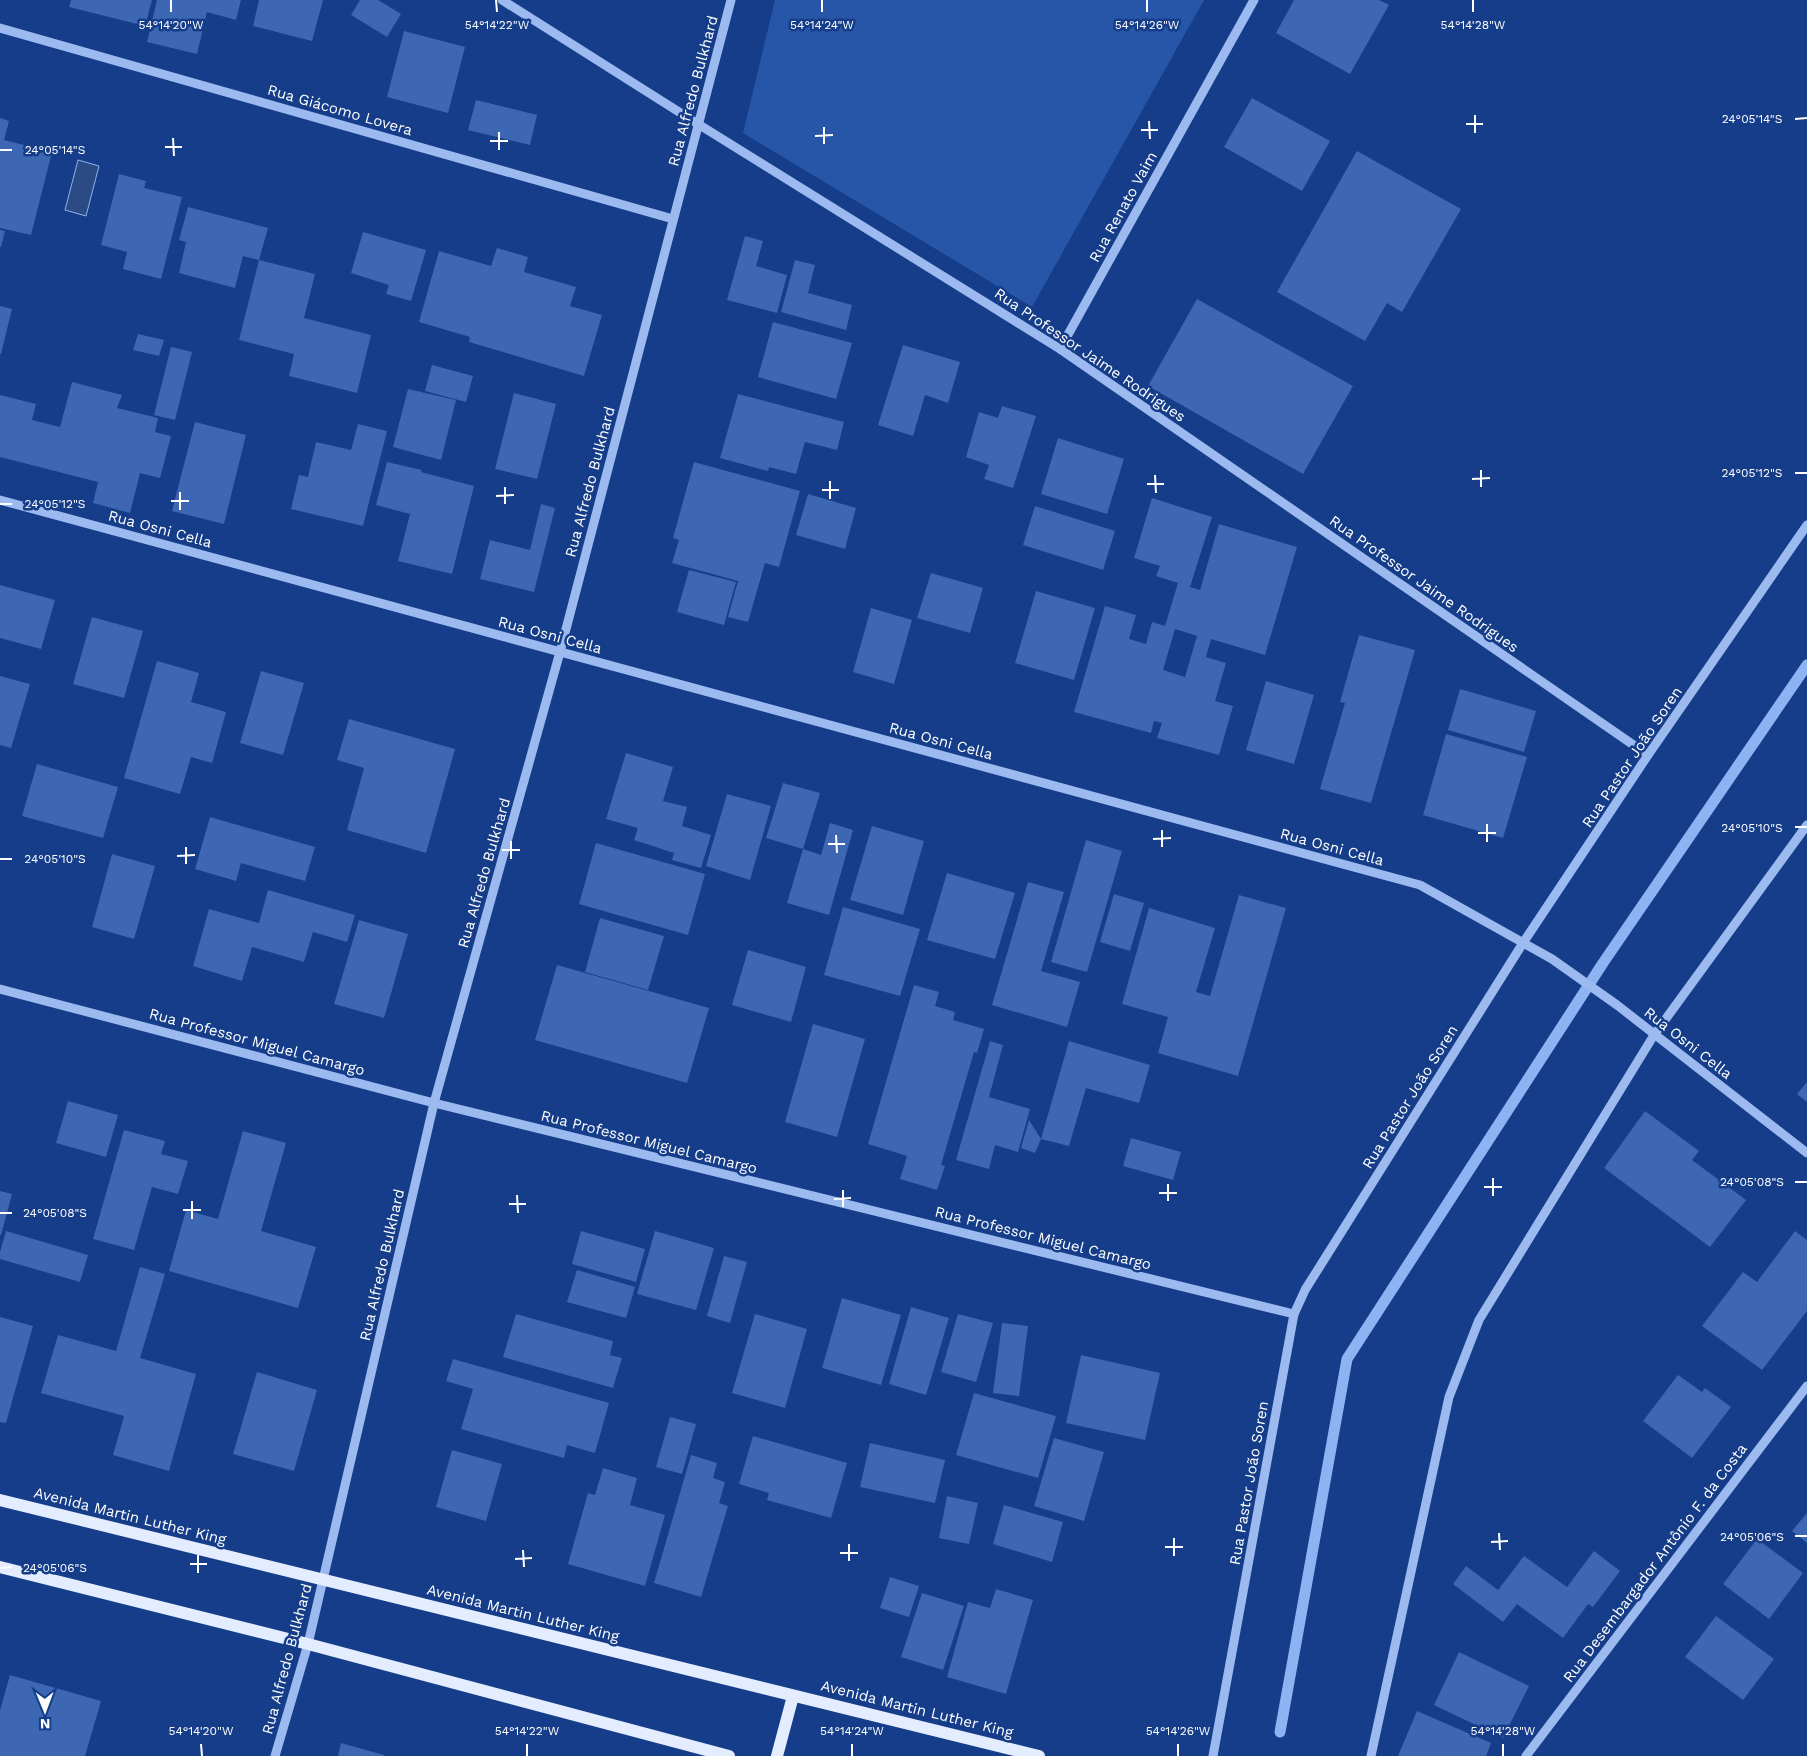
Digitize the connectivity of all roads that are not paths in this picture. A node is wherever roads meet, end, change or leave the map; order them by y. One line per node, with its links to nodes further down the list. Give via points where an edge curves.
1 (502, 0): 5 (street, Rua Professor Jaime Rodrigues)
2 (731, 0): 5 (street, Rua Alfredo Bulkhard)
3 (1254, 0): 7 (street, Rua Renato Vaim)
4 (0, 28): 6 (street, Rua Giácomo Lovera)
5 (698, 124): 6 (street, Rua Alfredo Bulkhard); 7 (street, Rua Professor Jaime Rodrigues)
6 (673, 219): 10 (street, Rua Alfredo Bulkhard)
7 (1060, 349): 11 (street, Rua Professor Jaime Rodrigues)
8 (0, 500): 10 (street, Rua Osni Cella)
9 (1807, 525): 11 (street, Rua Pastor João Soren)
10 (560, 652): 13 (street, Rua Osni Cella, via 1420,885); 16 (street, Rua Alfredo Bulkhard)
11 (1648, 755): 13 (street, Rua Pastor João Soren)
12 (1807, 826): 15 (street)
13 (1524, 943): 15 (street, Rua Osni Cella, via 1552,959); 18 (street, Rua Pastor João Soren, via 1305,1290)
14 (0, 989): 16 (street, Rua Professor Miguel Camargo)
15 (1654, 1035): 17 (street, Rua Osni Cella); 30 (street, via 1479,1320 1449,1397)
16 (434, 1103): 18 (street, Rua Professor Miguel Camargo); 22 (street, Rua Alfredo Bulkhard)
17 (1807, 1153)
18 (1294, 1314): 29 (street, Rua Pastor João Soren)
19 (1807, 1386): 31 (street, Rua Desembargador Antônio F. da Costa)
20 (0, 1500): 22 (main road, Avenida Martin Luther King)
21 (0, 1567): 23 (main road)
22 (323, 1580): 23 (street, Rua Alfredo Bulkhard); 24 (main road, Avenida Martin Luther King)
23 (308, 1644): 25 (street, Rua Alfredo Bulkhard); 26 (main road)
24 (793, 1696): 27 (main road); 28 (main road, Avenida Martin Luther King)
25 (275, 1756)
26 (729, 1756)
27 (777, 1756)
28 (1039, 1756)
29 (1213, 1756)
30 (1371, 1756)
31 (1526, 1756)

